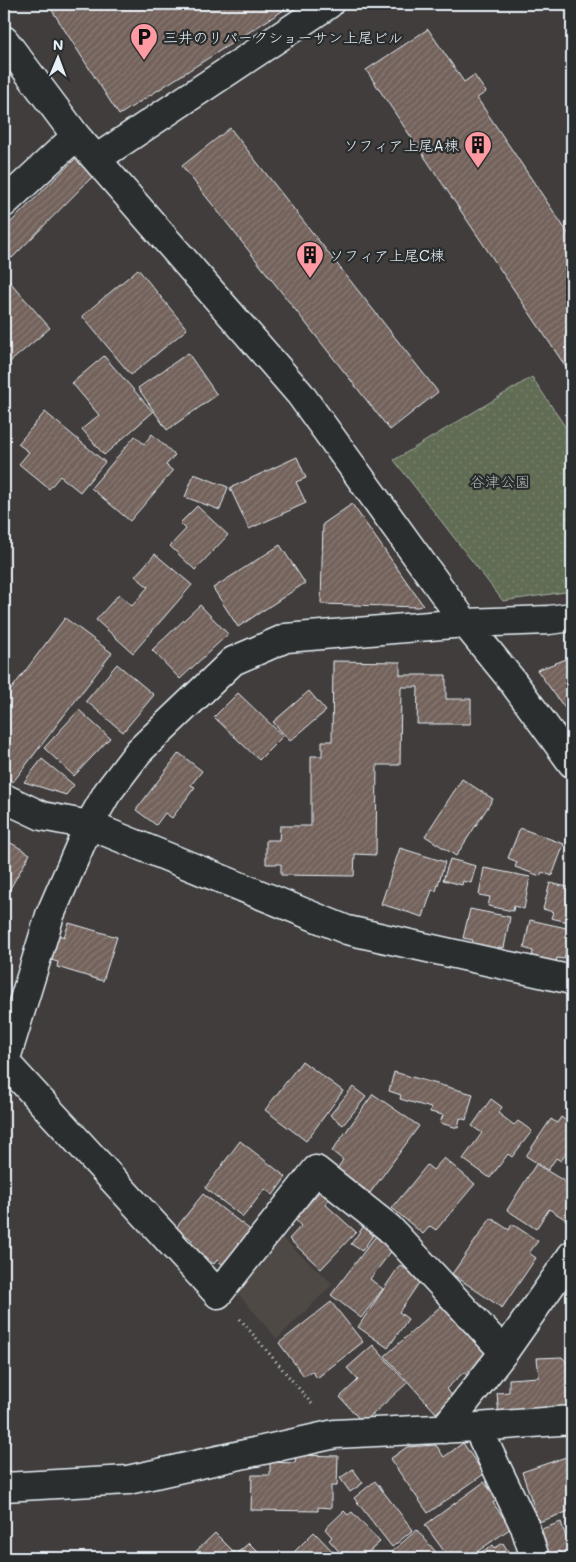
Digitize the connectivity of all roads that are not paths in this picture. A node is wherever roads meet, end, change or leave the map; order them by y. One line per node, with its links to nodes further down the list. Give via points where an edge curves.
1 (329, 4): 4 (street)
2 (4, 40): 3 (street)
3 (76, 136): 4 (street); 5 (street)
4 (96, 158): 7 (street, via 300,394)
5 (4, 203)
6 (572, 617): 7 (street)
7 (465, 623): 8 (street); 10 (street, via 286,638 233,661 139,751 106,793)
8 (572, 763)
9 (4, 798): 10 (street, via 42,816)
10 (89, 825): 11 (street, via 347,930); 12 (street, via 50,915)
11 (572, 980)
12 (4, 1064): 14 (street, via 218,1294 316,1170 389,1228)
13 (572, 1254): 14 (street)
14 (504, 1352): 17 (street)
15 (572, 1420): 16 (street)
16 (477, 1427): 17 (street); 19 (street, via 525,1527)
17 (444, 1428): 18 (street, via 336,1434 128,1480)
18 (4, 1487)
19 (536, 1558)

